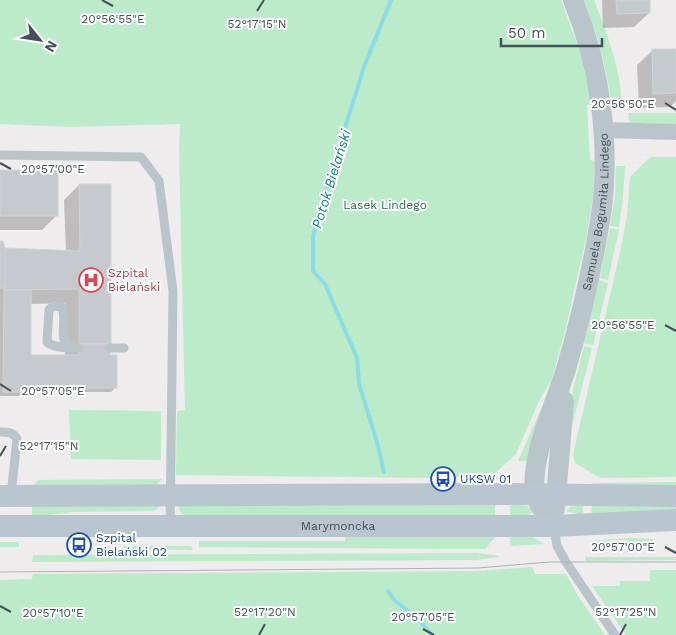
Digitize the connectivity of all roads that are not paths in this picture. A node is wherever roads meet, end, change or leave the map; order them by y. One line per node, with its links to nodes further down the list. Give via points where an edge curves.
1 (573, 0): 2 (street, Samuela Bogumiła Lindego, via 595,72)
2 (603, 130): 3 (street); 11 (street, Samuela Bogumiła Lindego, via 601,213 567,366 538,455)
3 (676, 132)
4 (0, 155): 10 (lane, via 140,157 159,181 173,291)
5 (66, 347): 6 (lane)
6 (79, 348)
7 (110, 348): 8 (lane)
8 (124, 348)
9 (0, 432): 13 (lane, via 8,432 17,439)
10 (170, 495): 11 (main road); 13 (main road); 16 (lane)
11 (545, 495): 12 (main road); 17 (street)
12 (676, 496)
13 (4, 502)
14 (676, 520): 17 (main road, Marymoncka)
15 (0, 526): 16 (main road, Marymoncka)
16 (170, 526): 17 (main road, Marymoncka)
17 (554, 526): 18 (lane, via 562,555)
18 (615, 635)

